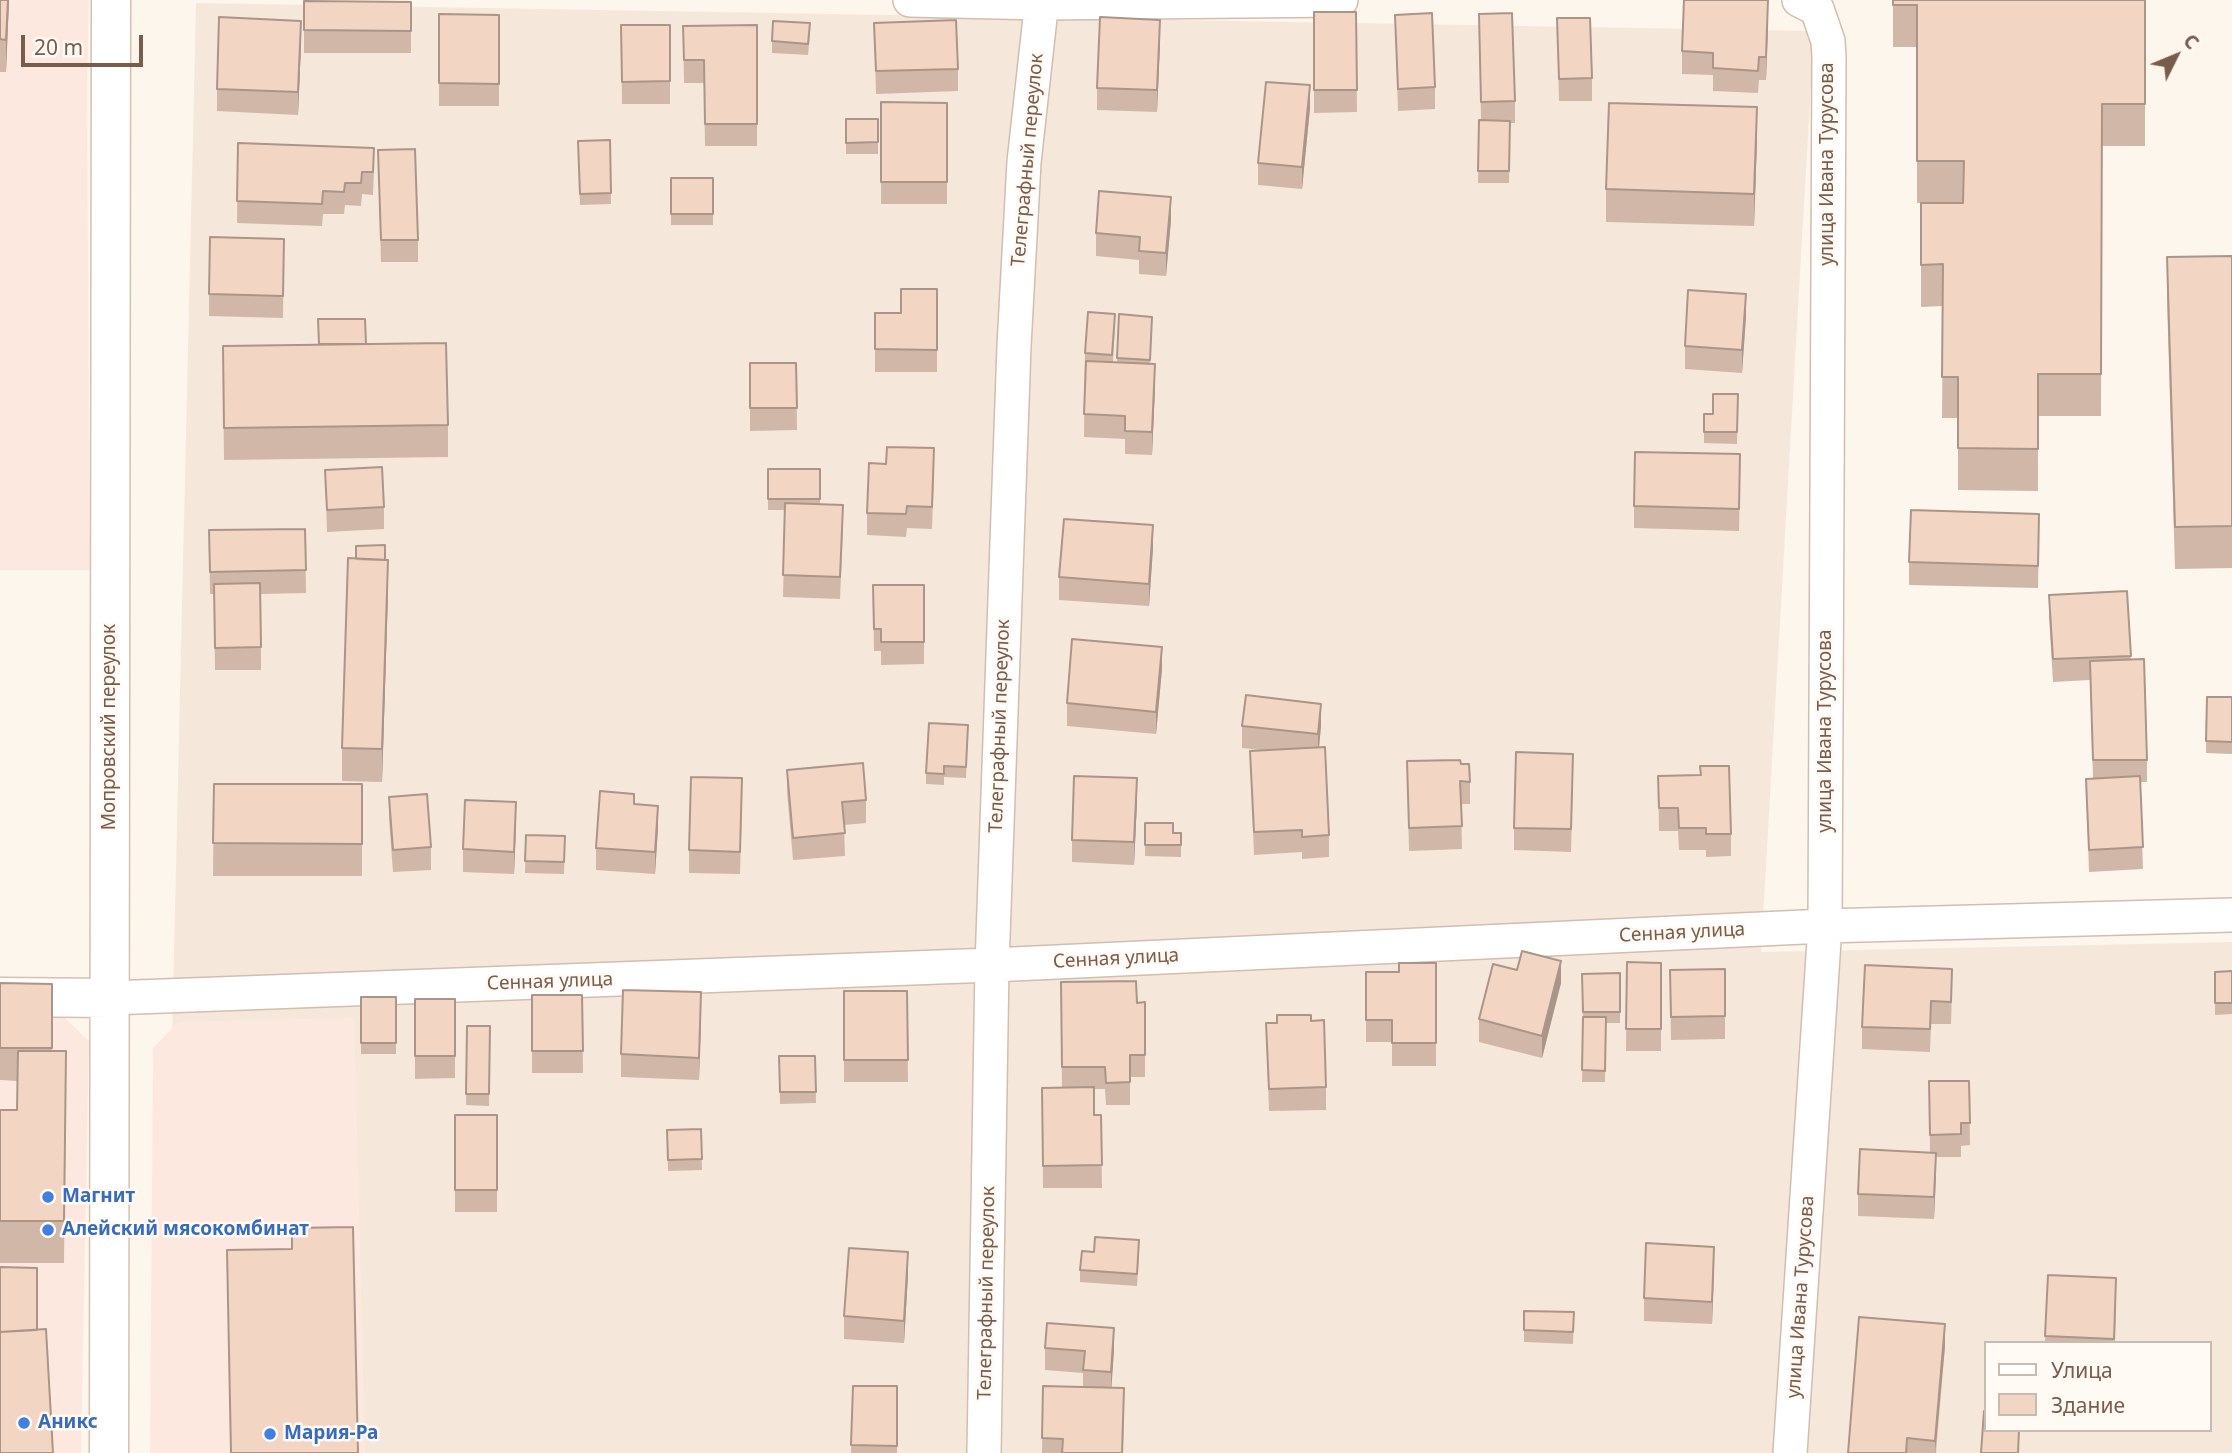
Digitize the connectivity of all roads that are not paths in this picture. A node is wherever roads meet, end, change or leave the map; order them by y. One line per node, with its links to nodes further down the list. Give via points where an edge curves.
1 (111, 0): 10 (street, Мопровский переулок)
2 (910, 0): 4 (street)
3 (1341, 0): 4 (street)
4 (1042, 2): 8 (street, Телеграфный переулок, via 1024,162 1014,345)
5 (1808, 5): 7 (street, улица Ивана Турусова, via 1828,41 1829,57)
6 (2232, 915): 7 (street, Сенная улица)
7 (1825, 926): 8 (street, Сенная улица); 13 (street, улица Ивана Турусова)
8 (992, 965): 10 (street, Сенная улица); 12 (street, Телеграфный переулок)
9 (0, 997): 10 (street, Сенная улица)
10 (110, 998): 11 (street, Мопровский переулок)
11 (109, 1453)
12 (984, 1453)
13 (1790, 1453)

